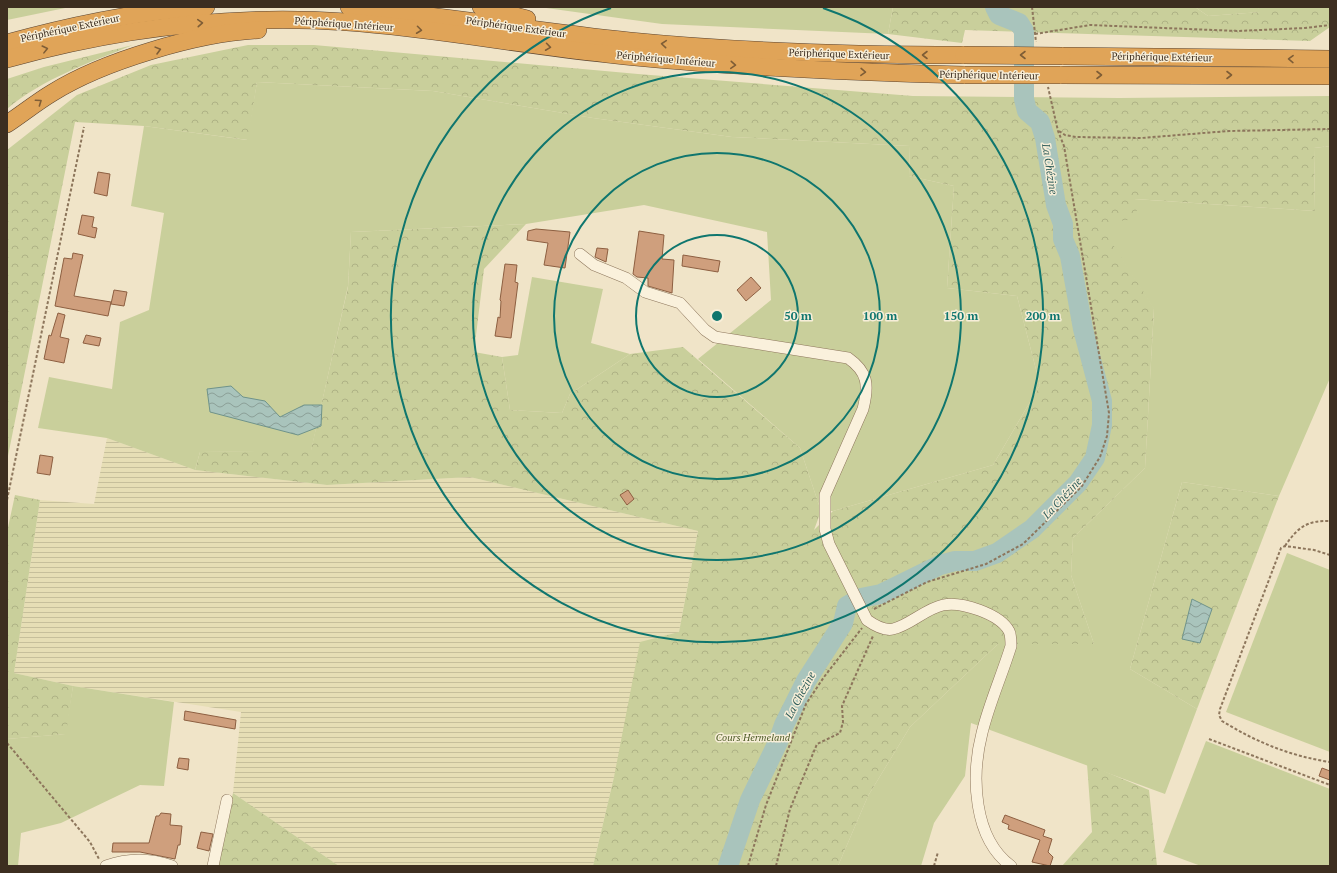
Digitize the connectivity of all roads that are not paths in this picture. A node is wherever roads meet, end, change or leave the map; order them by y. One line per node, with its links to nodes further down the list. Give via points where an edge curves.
1 (206, 7): 6 (highway, Périphérique Extérieur, via 120,17)
2 (350, 7): 5 (highway, Périphérique Extérieur)
3 (481, 7): 5 (highway, via 530,20)
4 (297, 20): 7 (highway, Périphérique Intérieur, one-way to 4, via 78,41 153,28 225,21); 9 (highway, Périphérique Intérieur, one-way to 9, bridge, via 375,24 674,61 820,70 1054,80); 10 (highway, one-way to 4, via 53,92 113,64 153,51 224,34 281,29)
5 (538, 30): 8 (highway, Périphérique Extérieur, one-way to 5, bridge, via 770,52 664,44)
6 (7, 43)
7 (7, 59)
8 (1330, 59)
9 (1330, 76)
10 (7, 124)
11 (580, 254): 16 (street, via 594,265 626,278 645,292 680,303 715,337 848,358 859,366 866,380 863,408 825,495 825,529 829,544 865,617 877,627 892,630 942,605 957,604 979,610 1002,622 1010,632 1011,646 982,733 977,766 978,814 985,834 1001,858)
12 (227, 800): 15 (street)
13 (106, 866): 14 (street, via 123,860 142,859)
14 (172, 866)
15 (213, 866)
16 (1011, 866)

